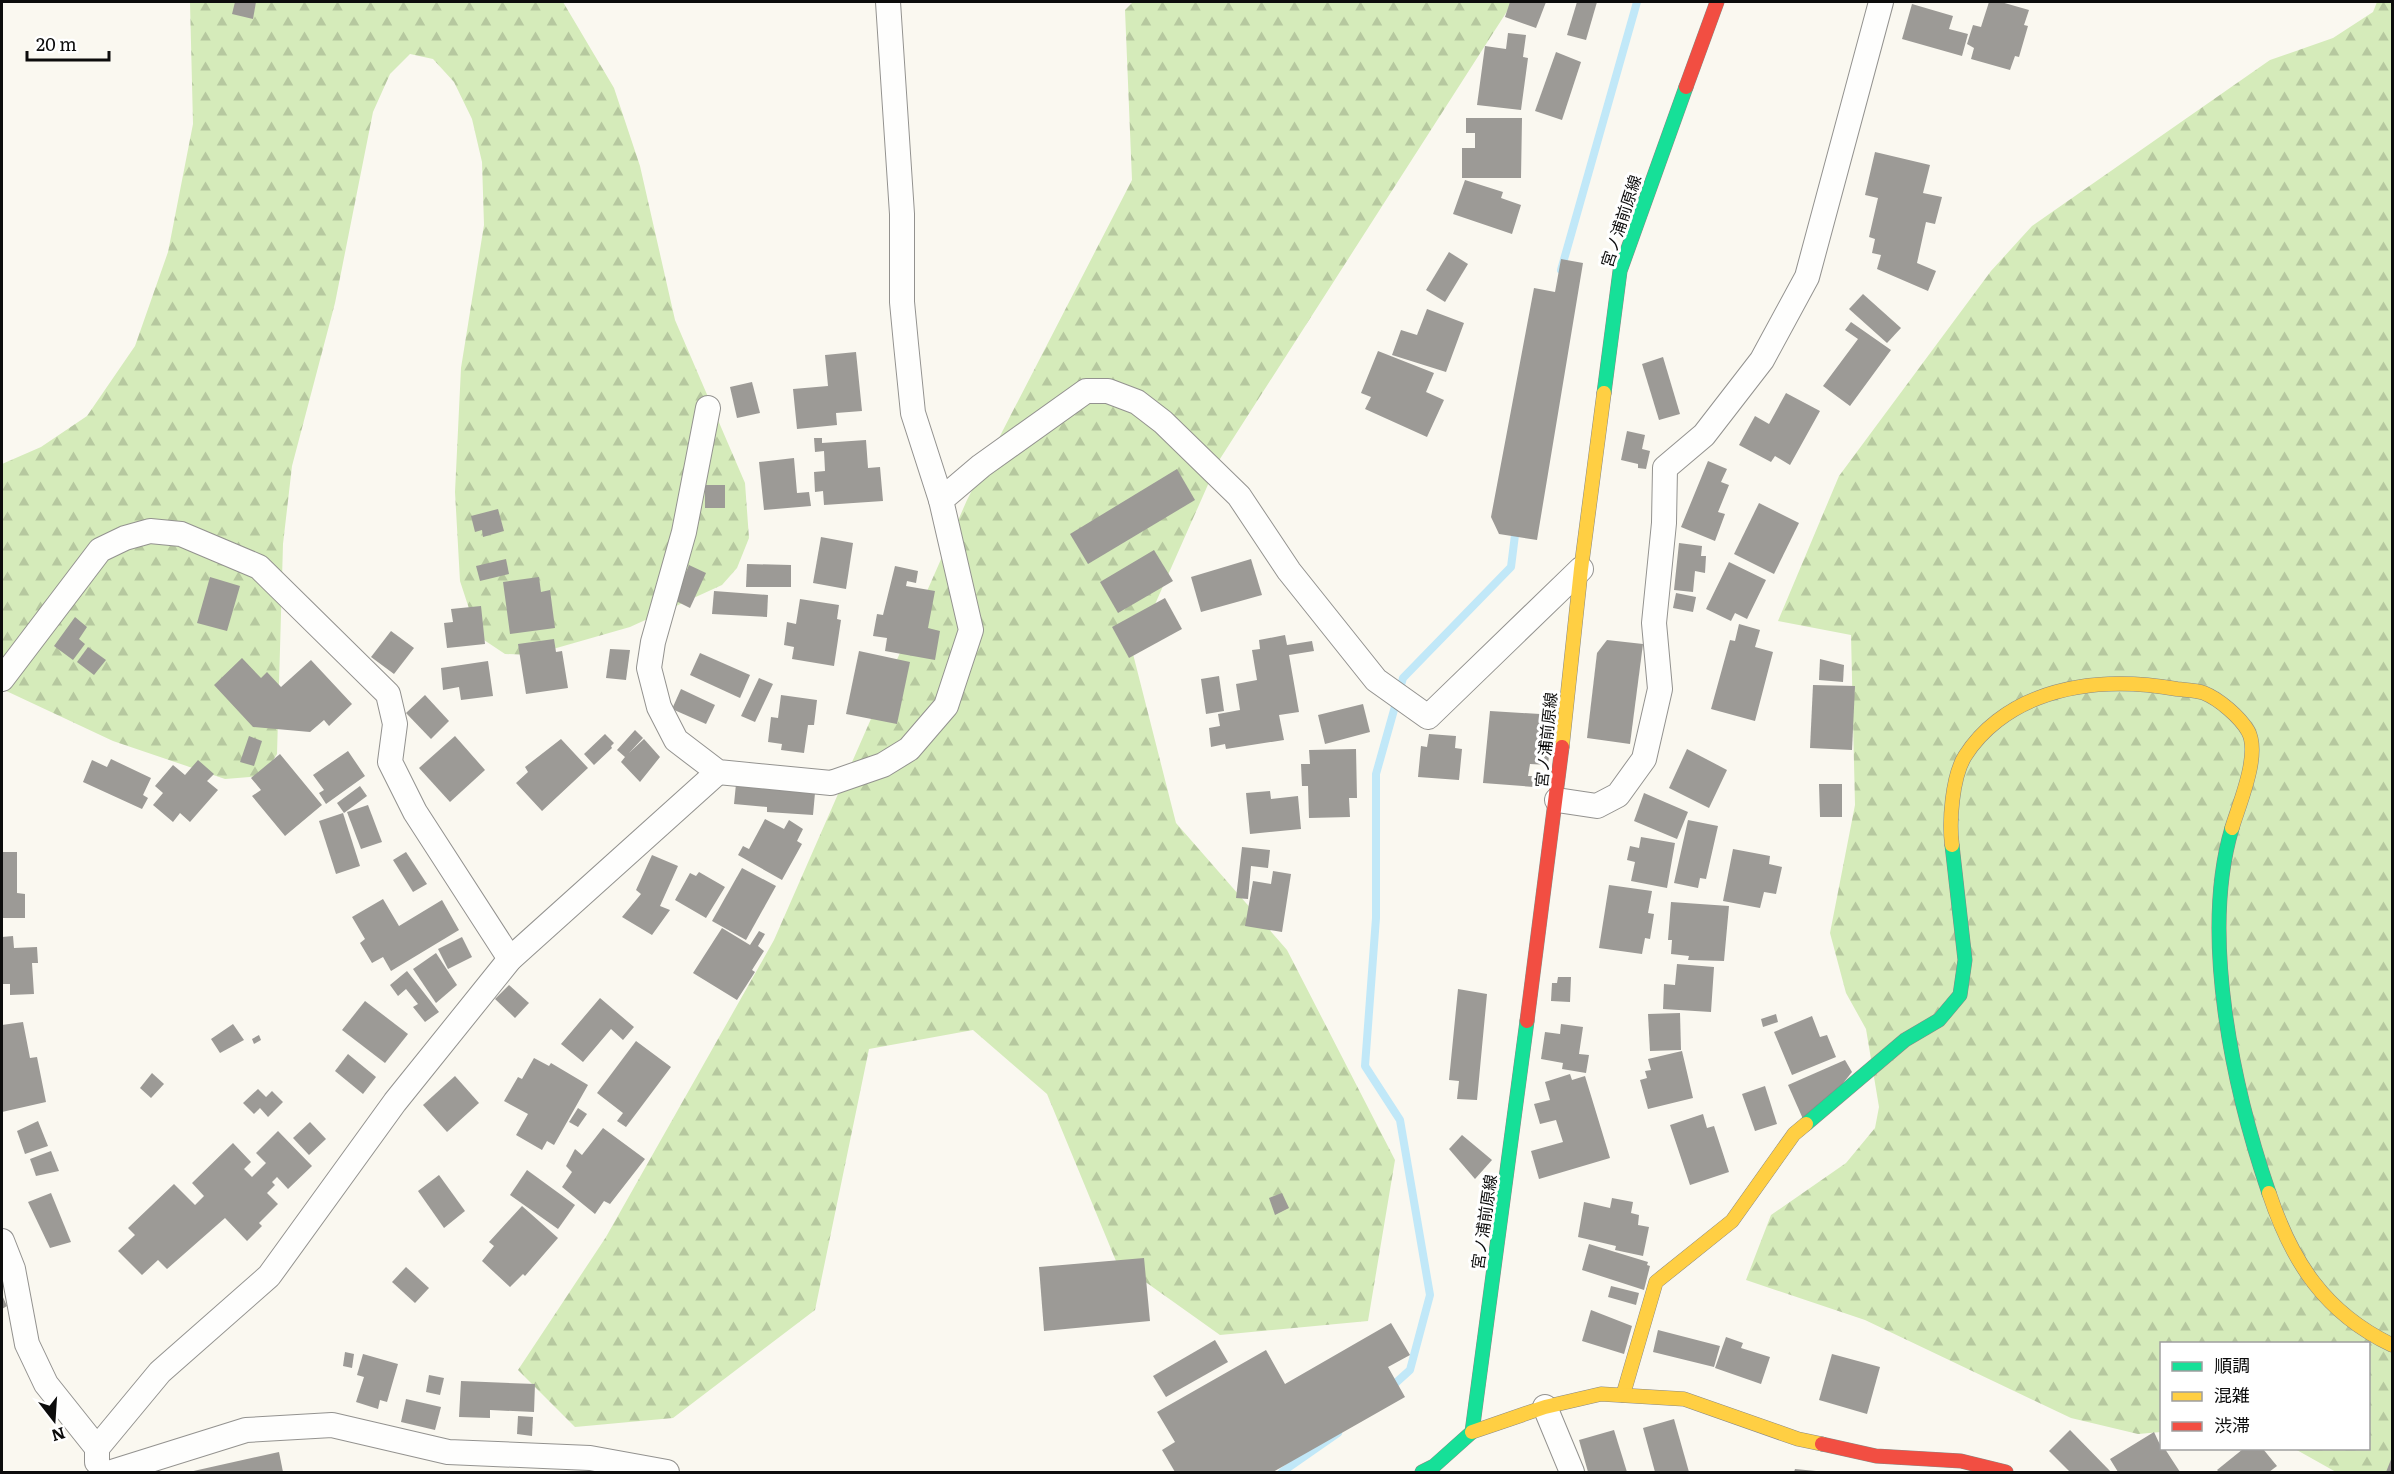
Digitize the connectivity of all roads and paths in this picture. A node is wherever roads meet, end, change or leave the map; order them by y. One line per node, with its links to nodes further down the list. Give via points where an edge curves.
1 (888, 2): 5 (street, via 902,214 902,302 913,413)
2 (1717, 2): 6 (street, 宮ノ浦前原線, via 1620,271)
3 (1881, 2): 9 (street, via 1807,277 1762,360 1704,435 1665,468 1654,623 1660,689 1644,759 1618,795 1597,806)
4 (708, 408): 8 (street, via 684,532 653,642 650,668 659,707 676,740)
5 (941, 500): 6 (street, via 981,466 1086,391 1108,391 1137,402 1239,496 1289,571 1376,680 1428,717); 8 (street, via 971,630 946,706 909,749 883,765 831,783)
6 (1581, 569): 9 (street, 宮ノ浦前原線)
7 (2, 679): 10 (street, via 100,550 125,538 150,531 182,534 259,567 388,694 395,724 390,762 415,812)
8 (718, 772): 10 (street)
9 (1557, 800): 15 (street, 宮ノ浦前原線)
10 (510, 959): 16 (street, via 395,1102 269,1276 160,1372)
11 (2, 1241): 16 (street, via 13,1269 27,1344 46,1384)
12 (2392, 1345): 13 (street, via 2365,1332 2343,1315 2302,1269 2277,1217 2236,1076 2222,994 2220,902 2226,848 2252,760 2249,732 2228,709 2204,693 2134,682 2067,689 2038,698 2004,715 1964,759 1954,792 1951,836 1965,960 1960,995 1939,1020 1905,1040 1794,1134 1732,1221 1656,1282)
13 (1623, 1395): 14 (street, via 1601,1394); 22 (street, via 1684,1399 1798,1439 1876,1456 1961,1461)
14 (1545, 1407): 15 (street); 21 (street)
15 (1472, 1432): 20 (street)
16 (97, 1448): 17 (street)
17 (97, 1473)
18 (112, 1473): 19 (street, via 246,1430 332,1425 448,1452 590,1458)
19 (667, 1473)
20 (1422, 1473)
21 (1572, 1473)
22 (2006, 1473)

